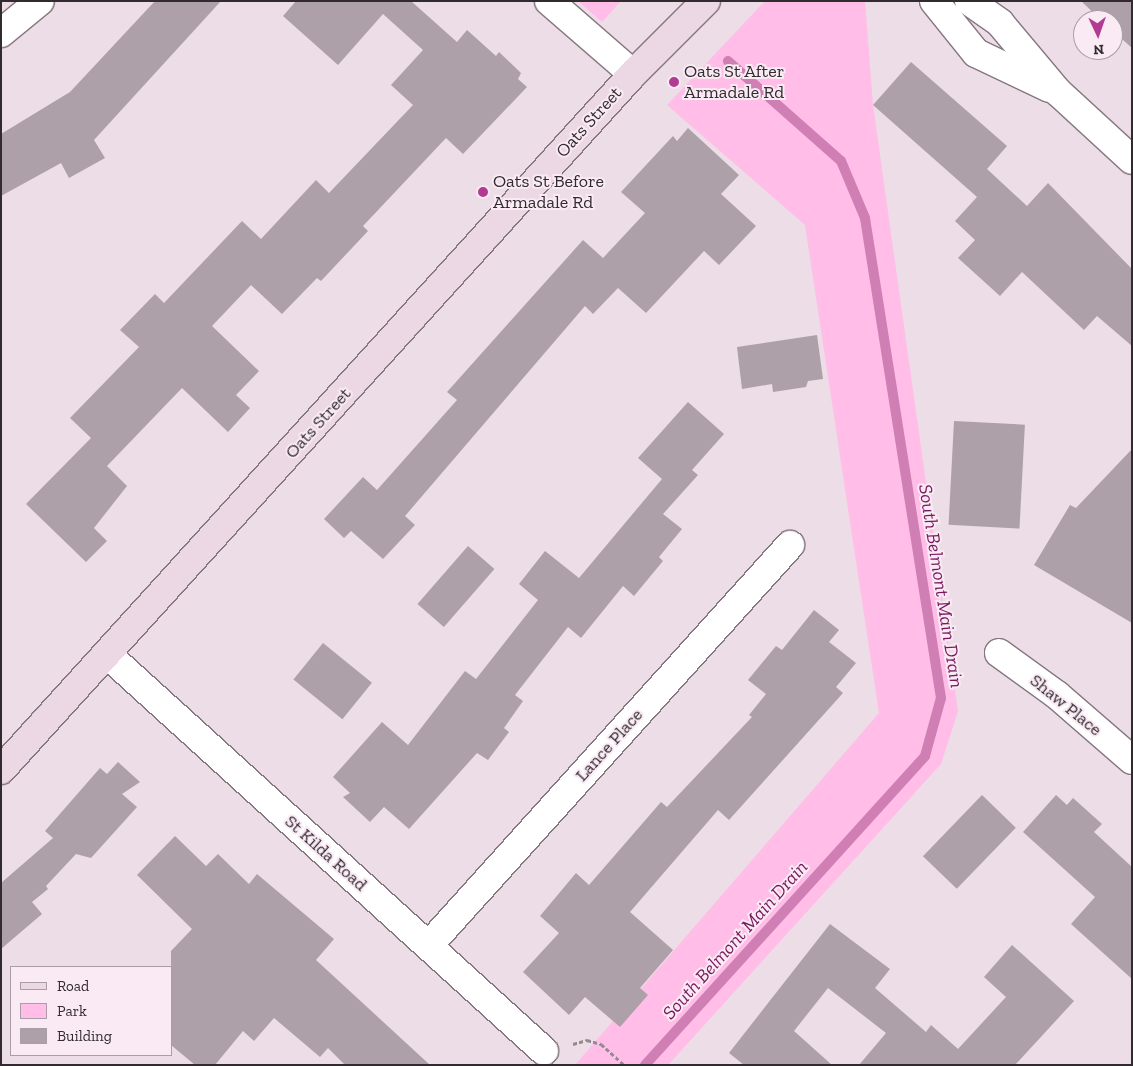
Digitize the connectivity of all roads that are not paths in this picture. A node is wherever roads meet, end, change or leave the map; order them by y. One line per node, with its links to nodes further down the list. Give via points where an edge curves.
1 (40, 1): 7 (street)
2 (549, 1): 8 (street)
3 (683, 1): 8 (street, Oats Street)
4 (706, 1): 8 (street, Oats Street)
5 (934, 1): 9 (street, via 976,53)
6 (970, 1): 9 (street, via 1000,23)
7 (1, 33)
8 (633, 74): 13 (street, Oats Street)
9 (1058, 92): 10 (street)
10 (1132, 160)
11 (790, 545): 16 (street, Lance Place)
12 (999, 653): 14 (street, Shaw Place, via 1058,695)
13 (108, 655): 15 (street, Oats Street); 16 (street, St Kilda Road)
14 (1132, 760)
15 (1, 770)
16 (429, 945): 17 (street, St Kilda Road)
17 (544, 1051)

